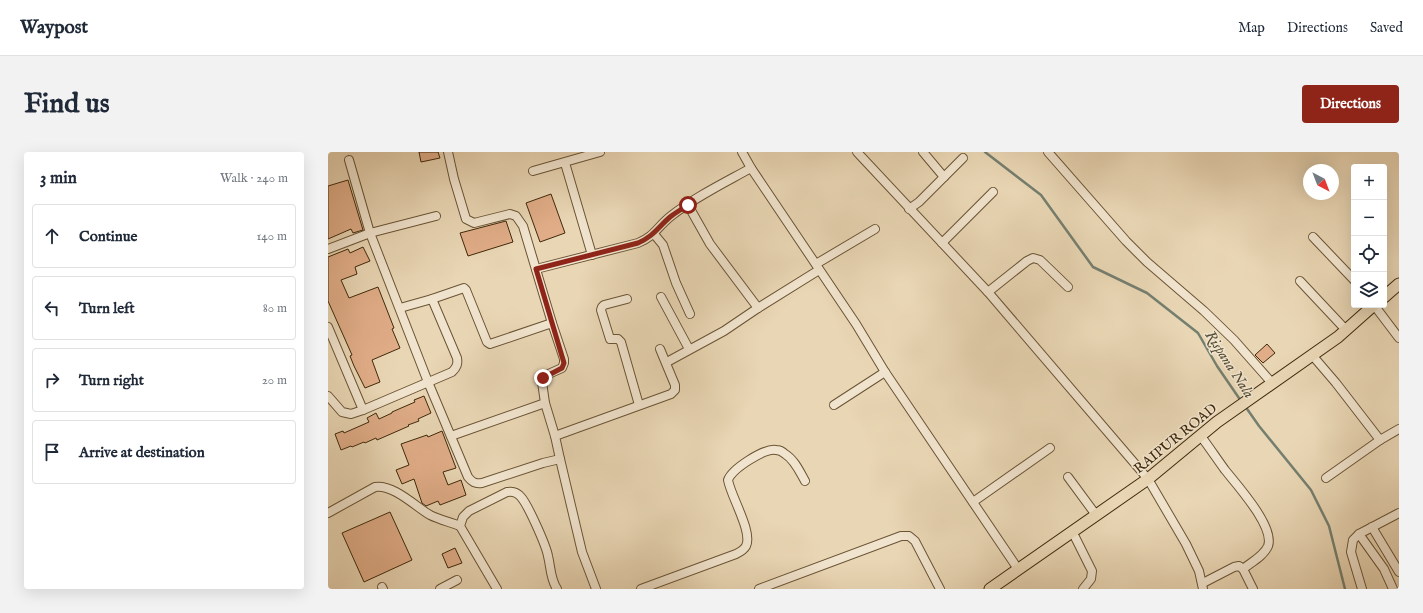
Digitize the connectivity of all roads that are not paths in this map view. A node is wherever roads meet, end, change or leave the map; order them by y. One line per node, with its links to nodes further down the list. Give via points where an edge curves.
1 (448, 152): 26 (street, via 466,220 474,223 510,214 516,216 523,226)
2 (600, 152): 7 (street)
3 (742, 152): 11 (street)
4 (856, 152): 16 (street)
5 (923, 152): 13 (street)
6 (1048, 152): 51 (street, via 1126,241 1234,340)
7 (576, 155): 10 (street)
8 (962, 158): 13 (street)
9 (349, 160): 19 (street)
10 (565, 163): 12 (street); 24 (street)
11 (751, 168): 15 (street); 25 (street)
12 (533, 171)
13 (944, 177): 16 (street)
14 (993, 192): 22 (street)
15 (688, 205): 20 (street, via 671,216); 37 (street, via 710,244)
16 (909, 209): 22 (street)
17 (436, 216): 19 (street)
18 (875, 229): 25 (street)
19 (370, 233): 23 (street); 36 (street)
20 (654, 234): 24 (street, via 638,243); 40 (street, via 663,245)
21 (1313, 237): 27 (street)
22 (942, 243): 31 (street)
23 (328, 249)
24 (592, 255): 26 (street)
25 (817, 267): 37 (street); 49 (street)
26 (536, 269): 41 (street)
27 (1351, 277)
28 (1300, 282): 43 (street)
29 (1399, 284): 32 (main road)
30 (1068, 287): 31 (street, via 1040,260 1034,258)
31 (988, 292): 66 (street)
32 (1387, 294)
33 (660, 298): 46 (street)
34 (432, 299): 36 (street); 41 (street, via 466,289 490,344); 50 (street, via 458,362 452,372)
35 (627, 299): 54 (street, via 604,305 601,310 610,339 618,339 621,342)
36 (400, 308): 50 (street)
37 (758, 308): 46 (street, via 724,331)
38 (1371, 308): 43 (main road, RAIPUR ROAD)
39 (1376, 308): 44 (street)
40 (690, 314)
41 (552, 323): 53 (street, via 564,363 562,368 543,378)
42 (329, 330): 56 (street)
43 (1346, 330): 47 (main road, RAIPUR ROAD)
44 (1399, 338)
45 (660, 349): 48 (street)
46 (689, 349): 48 (street)
47 (1312, 355): 51 (main road, RAIPUR ROAD); 61 (street)
48 (666, 362): 54 (street, via 675,390 671,394)
49 (885, 372): 55 (street); 68 (street)
50 (428, 382): 56 (street); 59 (street)
51 (1272, 383): 58 (main road, RAIPUR ROAD)
52 (328, 396): 56 (street, via 345,413)
53 (545, 403): 59 (street); 60 (street)
54 (639, 405): 60 (street)
55 (834, 405)
56 (363, 410)
57 (1399, 429): 61 (street)
58 (1200, 435): 66 (main road, RAIPUR ROAD); 77 (street, via 1250,501 1267,530 1267,547)
59 (451, 436): 63 (street, via 464,470 475,483)
60 (555, 436): 63 (street)
61 (1380, 440): 65 (street)
62 (1050, 448): 68 (street)
63 (560, 459): 84 (street, via 582,552)
64 (1068, 477): 71 (street)
65 (1326, 478)
66 (1148, 479): 71 (main road, RAIPUR ROAD); 80 (street, via 1186,544 1199,570)
67 (805, 481): 85 (street, via 786,454 776,450 766,452 738,468 728,480 745,527 747,545 736,554)
68 (973, 502): 76 (street)
69 (328, 513): 72 (street, via 381,486 392,490 431,515)
70 (1399, 513): 73 (street)
71 (1096, 515): 74 (main road, RAIPUR ROAD)
72 (460, 526): 82 (street); 83 (street, via 463,517 469,511 507,492 515,492 521,496 538,531 548,555 551,576)
73 (1372, 527): 75 (street); 78 (street)
74 (1072, 531): 76 (main road, RAIPUR ROAD); 89 (street, via 1092,571 1091,579)
75 (1359, 534): 91 (street, via 1352,540 1352,552); 92 (street, via 1384,569)
76 (1018, 569): 88 (main road, RAIPUR ROAD)
77 (1243, 569): 80 (street, via 1239,566 1234,567); 90 (street)
78 (1399, 572)
79 (457, 580): 81 (street)
80 (1203, 586)
81 (440, 589)
82 (497, 589)
83 (557, 589)
84 (596, 589)
85 (641, 589)
86 (759, 589): 87 (street, via 901,536 909,536 915,541)
87 (940, 589)
88 (990, 589)
89 (1083, 589)
90 (1253, 589)
91 (1362, 589)
92 (1393, 589)

